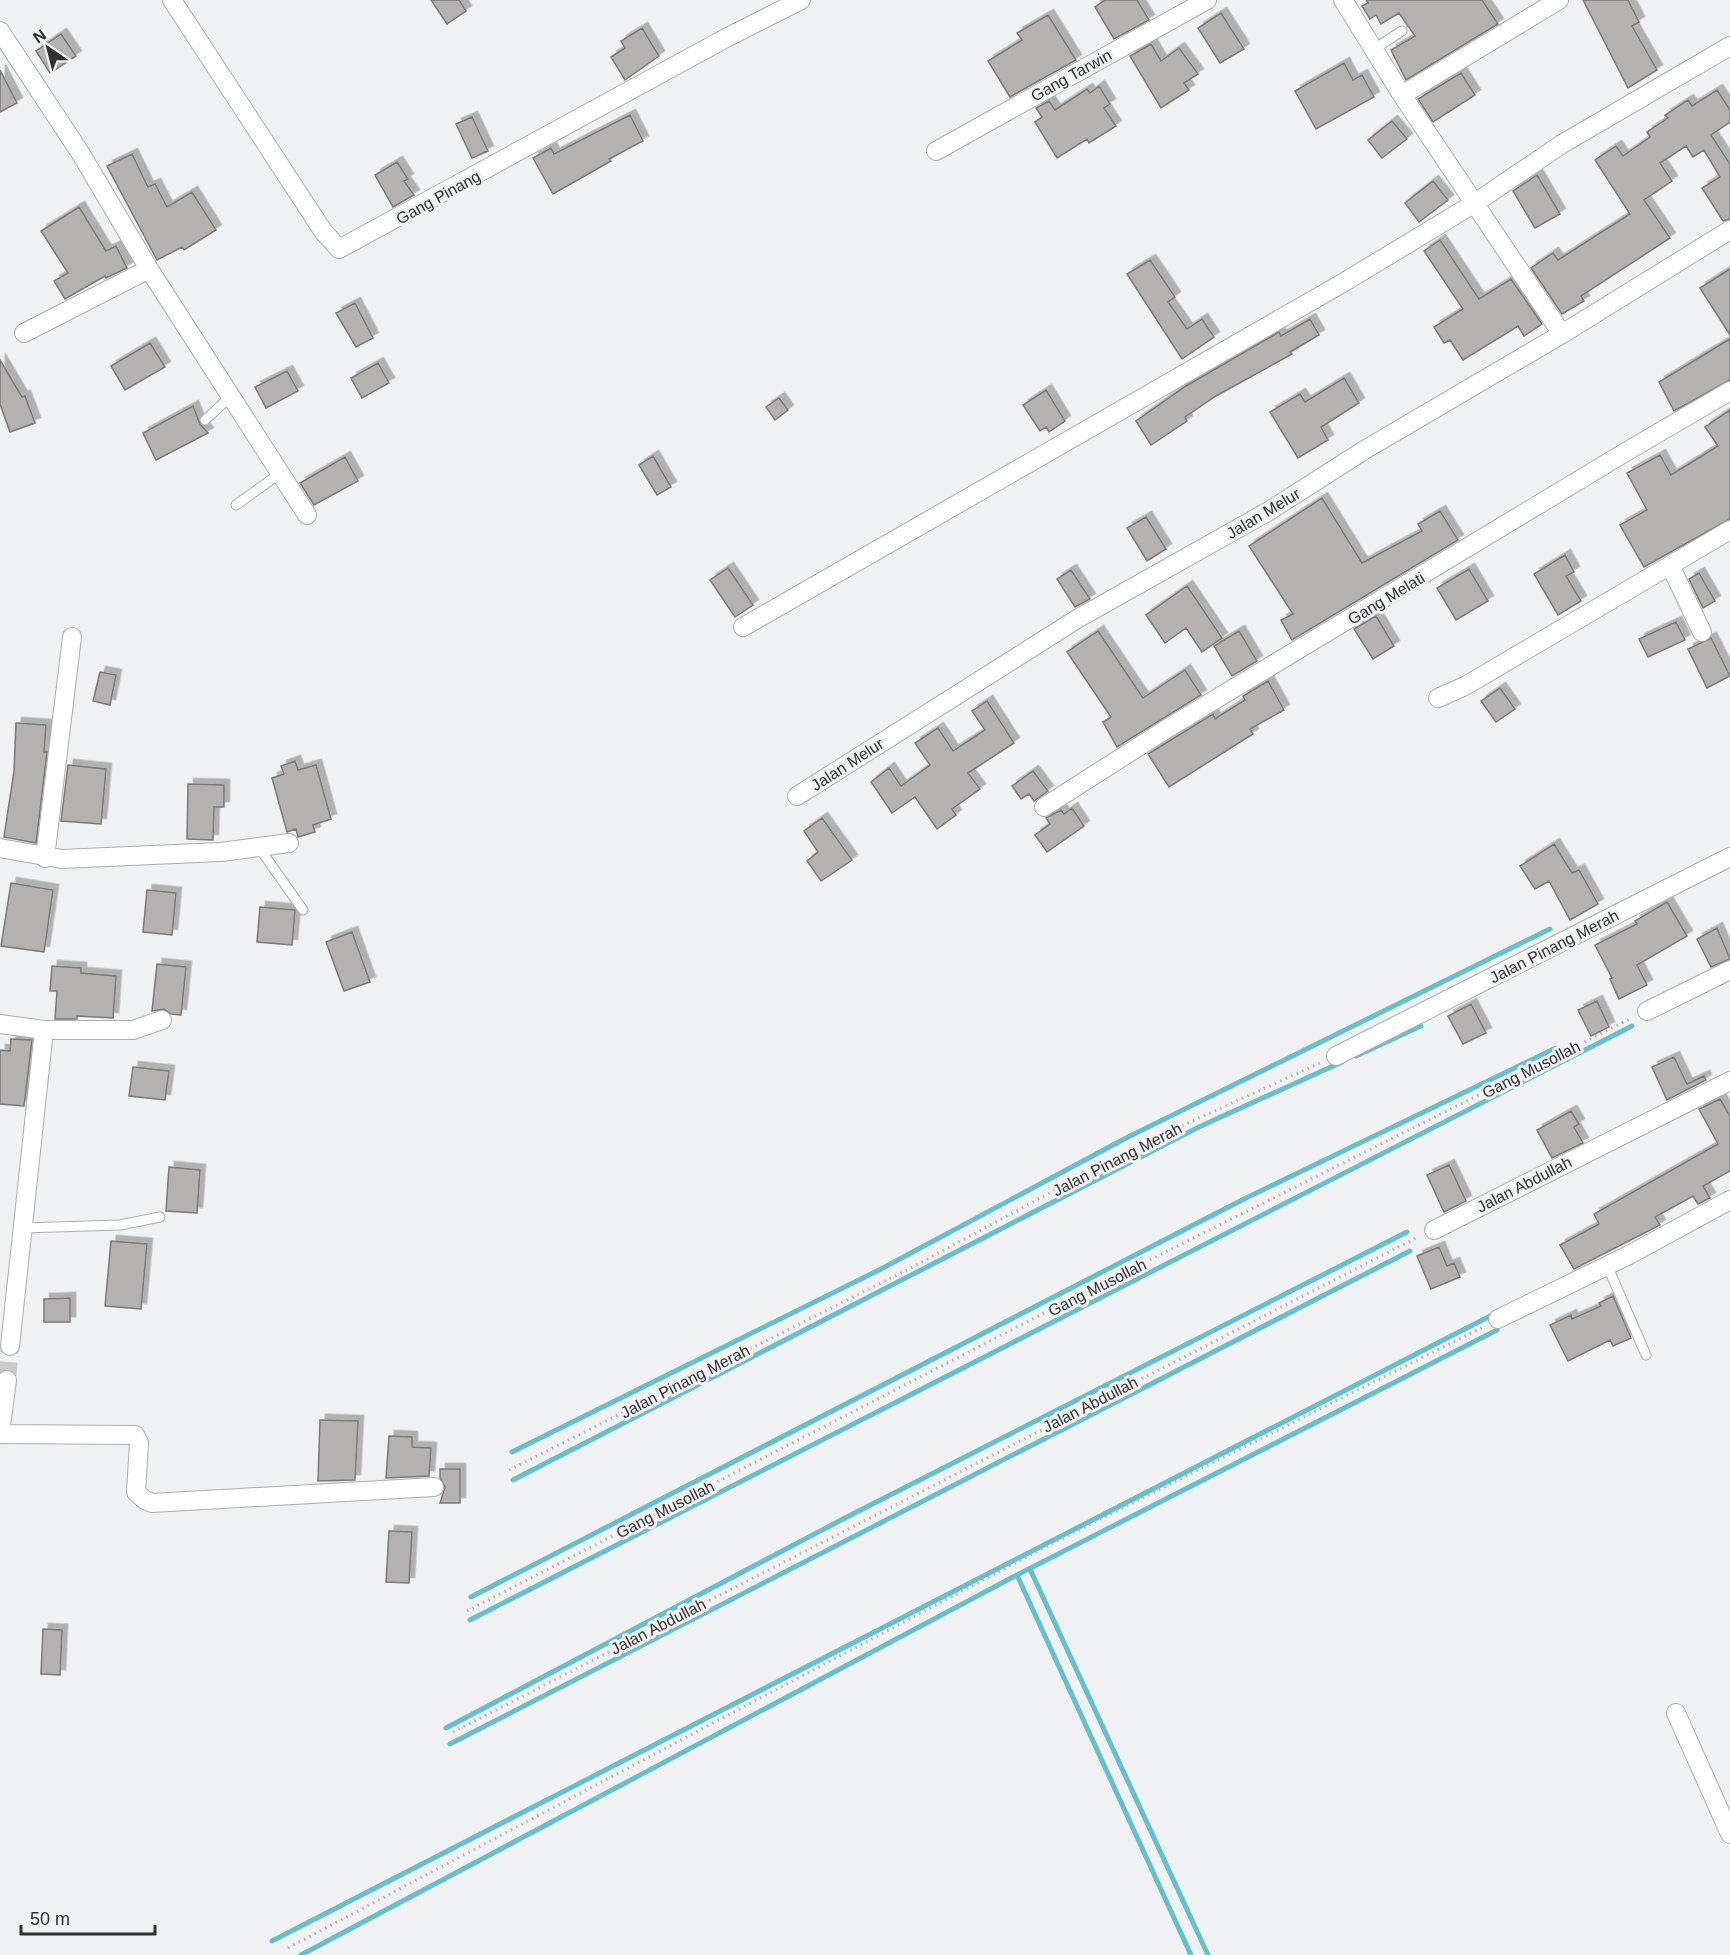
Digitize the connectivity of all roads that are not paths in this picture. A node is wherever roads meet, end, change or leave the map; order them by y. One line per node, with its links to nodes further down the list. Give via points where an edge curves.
1 (801, 0): 5 (street, Gang Pinang, via 339,249 310,212)
2 (1207, 0): 11 (street, Gang Tarwin)
3 (1343, 0): 9 (street)
4 (1559, 0): 10 (street)
5 (174, 1)
6 (1402, 31): 9 (lane)
7 (0, 32): 14 (street, via 81,154)
8 (1730, 46): 12 (street, via 1562,144)
9 (1374, 49): 10 (street)
10 (1402, 95): 12 (street)
11 (936, 151)
12 (1475, 203): 16 (street); 25 (street)
13 (1730, 230): 16 (street, Jalan Melur)
14 (149, 270): 15 (street); 18 (street)
15 (24, 333)
16 (1562, 334): 29 (street, Jalan Melur, via 1269,510 1077,619)
17 (1730, 391): 30 (street, Gang Melati, via 1178,722)
18 (230, 397): 19 (lane); 20 (street)
19 (205, 420)
20 (279, 474): 21 (lane); 22 (street)
21 (236, 505)
22 (307, 515)
23 (1730, 530): 24 (street)
24 (1671, 567): 26 (street); 28 (street, via 1466,686)
25 (743, 627)
26 (1702, 632)
27 (72, 637): 35 (street)
28 (1438, 698)
29 (798, 796)
30 (1044, 807)
31 (289, 843): 33 (street)
32 (0, 848): 35 (street)
33 (260, 849): 35 (street); 36 (lane)
34 (1730, 857): 42 (street, Jalan Pinang Merah)
35 (45, 858)
36 (303, 909)
37 (1730, 969): 38 (street)
38 (1647, 1011)
39 (162, 1020): 41 (street, via 133,1030)
40 (0, 1024): 41 (street)
41 (44, 1030): 46 (street)
42 (1336, 1056)
43 (1730, 1081): 47 (street, Jalan Abdullah)
44 (1730, 1200): 48 (street)
45 (160, 1217): 46 (lane, via 120,1226)
46 (22, 1228): 50 (street)
47 (1434, 1230)
48 (1607, 1266): 49 (street); 51 (lane)
49 (1498, 1319)
50 (7, 1342)
51 (1646, 1355)
52 (7, 1380): 53 (street)
53 (0, 1434): 54 (street, via 135,1436 139,1443 136,1492 152,1503)
54 (434, 1487)
55 (1676, 1713): 56 (street)
56 (1730, 1834)

